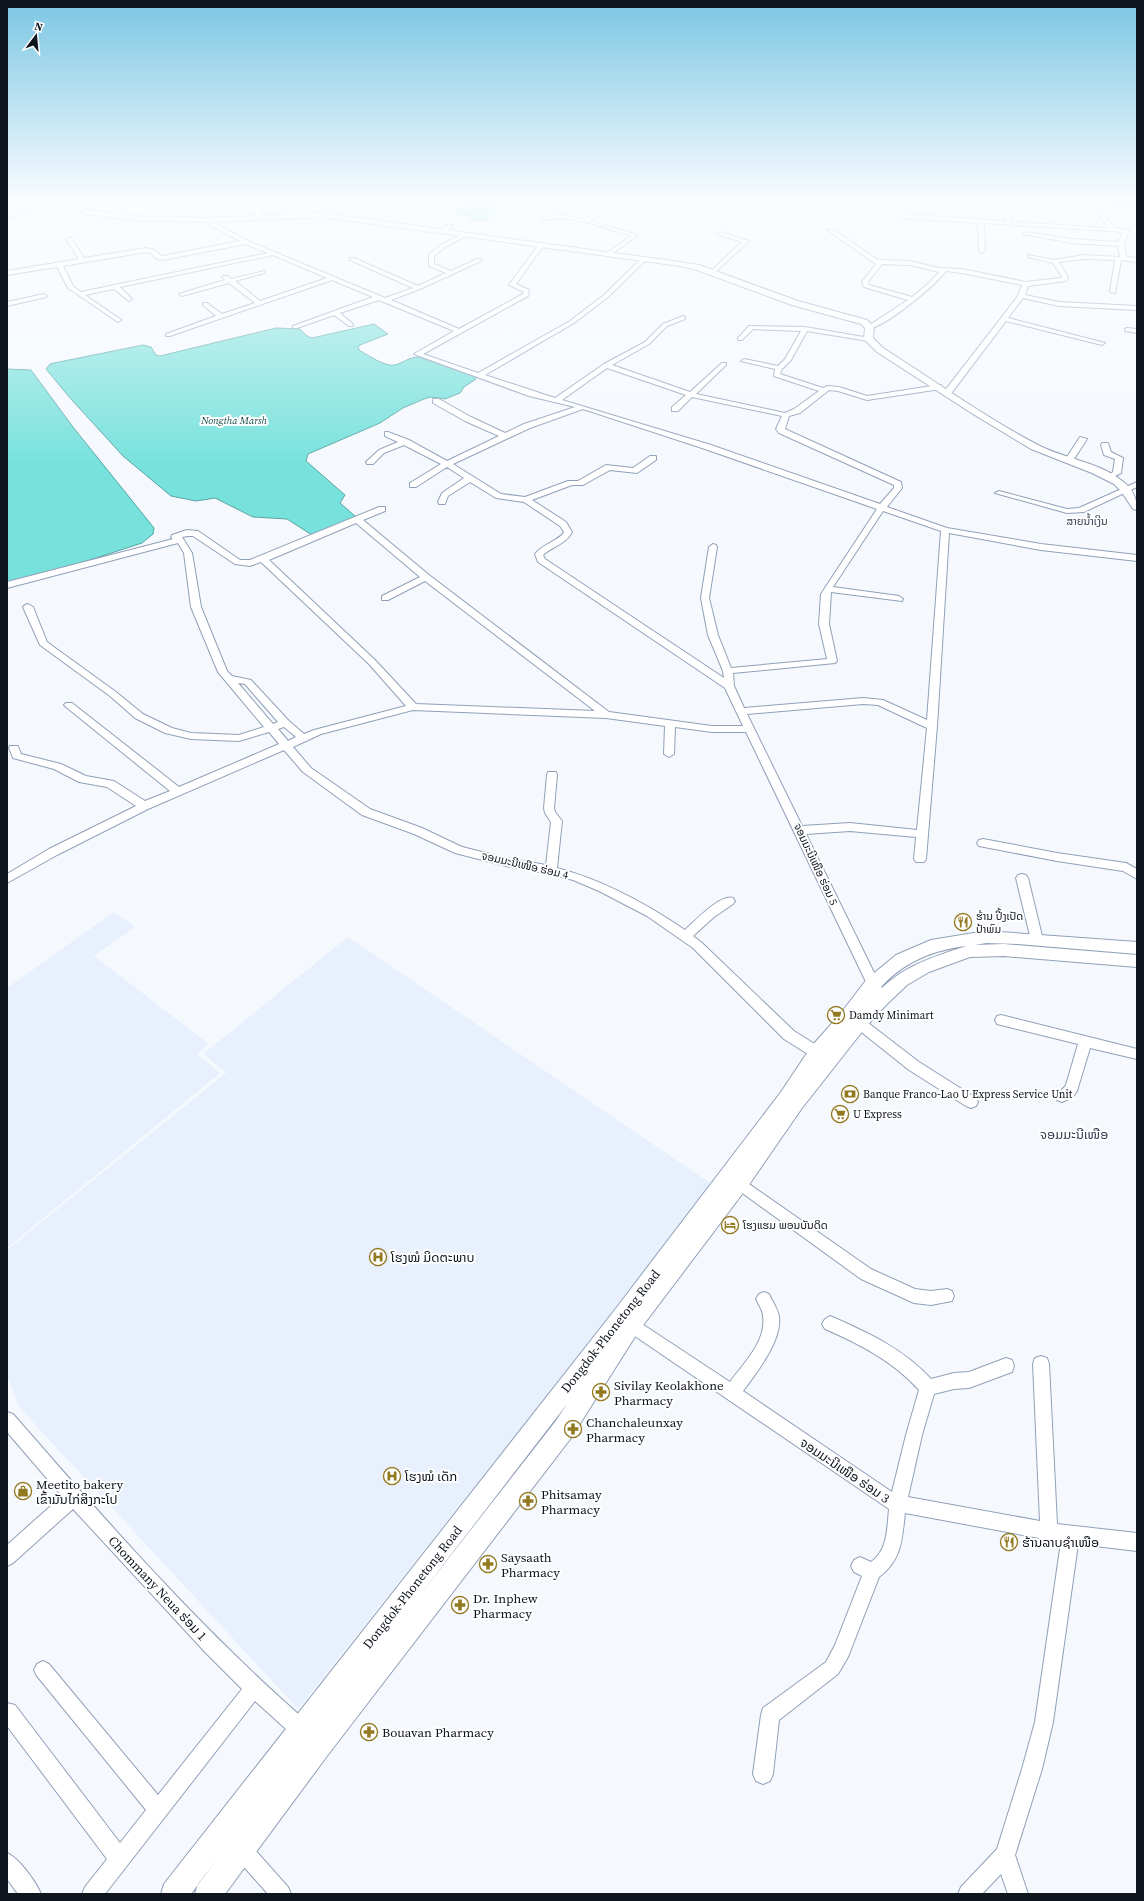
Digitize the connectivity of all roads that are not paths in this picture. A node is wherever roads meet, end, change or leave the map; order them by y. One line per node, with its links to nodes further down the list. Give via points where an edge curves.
1 (72, 289): 17 (street)
2 (103, 289): 17 (street)
3 (118, 289): 21 (street)
4 (200, 289): 18 (street)
5 (240, 289): 26 (street)
6 (303, 289): 26 (street)
7 (359, 289): 22 (street)
8 (416, 289): 22 (street)
9 (521, 289): 38 (street, via 527,291 526,295)
10 (613, 289): 48 (street, via 572,322)
11 (756, 289): 35 (street, via 864,322)
12 (876, 289): 23 (street)
13 (924, 289): 23 (street)
14 (1023, 289): 20 (street)
15 (1114, 289): 16 (street)
16 (1113, 292)
17 (79, 294): 32 (street)
18 (182, 294)
19 (44, 296): 24 (street)
20 (1021, 296): 27 (street, via 1059,304); 31 (street)
21 (129, 299)
22 (383, 299): 28 (street); 38 (street)
23 (913, 299): 35 (street)
24 (7, 304)
25 (205, 304): 29 (street)
26 (260, 304): 29 (street)
27 (1137, 308)
28 (335, 313): 33 (street); 34 (street)
29 (221, 317): 40 (street)
30 (683, 318): 46 (street, via 665,326 647,343)
31 (1004, 319): 43 (street); 51 (street)
32 (118, 320)
33 (352, 325)
34 (295, 327)
35 (870, 327): 42 (street)
36 (805, 329): 41 (street, via 751,327); 42 (street); 47 (street, via 788,360)
37 (1127, 330): 39 (street)
38 (459, 331): 48 (street, via 417,354)
39 (1137, 331)
40 (168, 335)
41 (740, 339)
42 (868, 339): 49 (street, via 880,350)
43 (1102, 343)
44 (744, 361): 47 (street)
45 (724, 364): 52 (street)
46 (606, 365): 52 (street); 53 (street)
47 (779, 368): 50 (street, via 776,375)
48 (480, 375): 53 (street, via 532,394)
49 (938, 387): 50 (street, via 867,398 833,388); 51 (street)
50 (823, 390): 57 (street, via 797,410)
51 (947, 393): 64 (street, via 1037,448)
52 (692, 395): 56 (street); 57 (street)
53 (557, 400): 55 (street)
54 (436, 401): 59 (street)
55 (583, 407): 59 (street); 75 (street)
56 (675, 409)
57 (786, 415): 75 (street, via 780,430 898,484 898,488)
58 (388, 434): 61 (street)
59 (505, 436): 66 (street)
60 (1083, 439): 64 (street)
61 (406, 442): 65 (street, via 383,450); 66 (street)
62 (1105, 445): 67 (street, via 1107,453 1119,458 1117,473)
63 (653, 458): 73 (street, via 634,471 609,467 580,482 570,483)
64 (1069, 460): 67 (street)
65 (370, 462)
66 (446, 464): 68 (street); 70 (street)
67 (1109, 477): 71 (street)
68 (470, 478): 73 (street, via 499,496); 74 (street, via 445,495)
69 (1137, 484): 71 (street)
70 (413, 485)
71 (1125, 489): 72 (street, via 1081,510 1067,511); 76 (street)
72 (999, 493)
73 (526, 500): 92 (street, via 562,524 568,532 565,538 548,546 539,554 540,560)
74 (442, 502)
75 (882, 507): 79 (street); 86 (street)
76 (1137, 507)
77 (382, 509): 78 (street)
78 (357, 519): 83 (street); 84 (street)
79 (945, 530): 82 (street, via 1041,547); 99 (street)
80 (181, 540): 83 (street, via 175,537 195,533 238,562); 85 (street); 91 (street, ຈອມມະນີເໜືອ ຮ່ອມ 4, via 188,553 196,608 223,672)
81 (713, 547): 90 (street, via 705,598 713,635)
82 (1137, 558)
83 (263, 559): 94 (street, via 372,662)
84 (426, 577): 87 (street); 96 (street)
85 (7, 585)
86 (828, 589): 88 (street); 90 (street, via 825,594 824,624 832,661)
87 (385, 598)
88 (899, 599)
89 (28, 607): 100 (street, via 43,643 139,716 157,726 191,736 239,738)
90 (728, 671): 92 (street)
91 (230, 679): 97 (street, via 248,682); 100 (street, ຈອມມະນີເໜືອ ຮ່ອມ 4)
92 (729, 686): 95 (street, ຈອມມະນີເໜືອ ຮ່ອມ 5)
93 (69, 705): 107 (street)
94 (413, 707): 96 (street); 102 (street)
95 (742, 711): 99 (street, via 863,701 880,702); 101 (street, ຈອມມະນີເໜືອ ຮ່ອມ 5)
96 (606, 715): 98 (street)
97 (285, 723): 100 (street); 102 (street)
98 (670, 724): 101 (street, via 712,729); 105 (street)
99 (932, 726): 110 (street)
100 (271, 729): 103 (street, ຈອມມະນີເໜືອ ຮ່ອມ 4)
101 (749, 729): 109 (street, ຈອມມະນີເໜືອ ຮ່ອມ 5)
102 (303, 738): 103 (street)
103 (287, 745): 107 (street); 113 (street, ຈອມມະນີເໜືອ ຮ່ອມ 4, via 308,770 366,812 418,831 459,850)
104 (14, 748): 108 (street, via 17,756 24,759 57,766 83,779 110,784)
105 (669, 754)
106 (552, 775): 113 (street, via 549,808 550,813 558,821)
107 (179, 792): 108 (street)
108 (144, 806): 116 (street, via 53,852)
109 (800, 830): 110 (street, via 850,827); 122 (street, ຈອມມະນີເໜືອ ຮ່ອມ 5)
110 (922, 834): 112 (street)
111 (983, 843): 114 (street, via 1057,858 1126,867)
112 (920, 859)
113 (551, 870): 118 (street, ຈອມມະນີເໜືອ ຮ່ອມ 4, via 603,888 651,913)
114 (1137, 875)
115 (1022, 878): 119 (street)
116 (7, 879)
117 (729, 901): 118 (street)
118 (685, 937): 127 (street, ຈອມມະນີເໜືອ ຮ່ອມ 4, via 697,945 789,1035)
119 (1037, 940): 120 (street, Dongdok-Phonetong Road); 122 (street, Dongdok-Phonetong Road, via 986,938 937,944 902,959)
120 (1137, 948)
121 (1137, 961): 122 (street, Dongdok-Phonetong Road, via 1004,950 969,951 923,967)
122 (877, 992): 124 (street, Dongdok-Phonetong Road); 127 (street, Dongdok-Phonetong Road, via 847,1018)
123 (1002, 1020): 125 (street)
124 (859, 1023): 127 (street, Dongdok-Phonetong Road); 129 (street, via 914,1066)
125 (1085, 1042): 126 (street); 128 (street, via 1072,1087)
126 (1137, 1054)
127 (824, 1056): 130 (street, Dongdok-Phonetong Road, via 796,1103); 149 (street, Dongdok-Phonetong Road, via 786,1097 621,1318)
128 (1062, 1096)
129 (971, 1102)
130 (739, 1183): 131 (street, via 866,1274 914,1296); 134 (street, Dongdok-Phonetong Road)
131 (946, 1296)
132 (764, 1299): 138 (street, via 772,1317 769,1335 759,1355)
133 (830, 1324): 137 (street, via 878,1348 911,1370)
134 (631, 1326): 138 (street, ຈອມມະນີເໜືອ ຮ່ອມ 3); 150 (street, Dongdok-Phonetong Road, via 563,1430)
135 (1041, 1364): 142 (street)
136 (1006, 1366): 137 (street, via 969,1380)
137 (928, 1388): 141 (street)
138 (732, 1393): 141 (street, ຈອມມະນີເໜືອ ຮ່ອມ 3)
139 (7, 1420): 140 (street, Chommany Neua ຮ່ອມ 1)
140 (74, 1497): 145 (street); 147 (street, Chommany Neua ຮ່ອມ 1)
141 (898, 1504): 142 (street, ຈອມມະນີເໜືອ ຮ່ອມ 3); 151 (street, via 893,1546 884,1563 866,1569 842,1651 832,1668 770,1715)
142 (1049, 1531): 143 (street, ຈອມມະນີເໜືອ ຮ່ອມ 3)
143 (1071, 1535): 144 (street, ຈອມມະນີເໜືອ ຮ່ອມ 3); 154 (street, via 1044,1722)
144 (1137, 1542)
145 (7, 1558)
146 (43, 1670): 152 (street)
147 (254, 1688): 149 (street, Chommany Neua ຮ່ອມ 1); 152 (street)
148 (8, 1712): 155 (street)
149 (302, 1729): 150 (street, Chommany Neua ຮ່ອມ 1); 159 (street, Dongdok-Phonetong Road)
150 (318, 1747): 153 (street, Dongdok-Phonetong Road)
151 (763, 1774)
152 (158, 1810): 155 (street)
153 (242, 1850): 160 (street, Dongdok-Phonetong Road); 161 (street)
154 (1005, 1855): 162 (street); 163 (street)
155 (120, 1859): 158 (street)
156 (7, 1863): 157 (street)
157 (32, 1894)
158 (92, 1894)
159 (174, 1894)
160 (208, 1894)
161 (281, 1894)
162 (968, 1894)
163 (1018, 1894)

